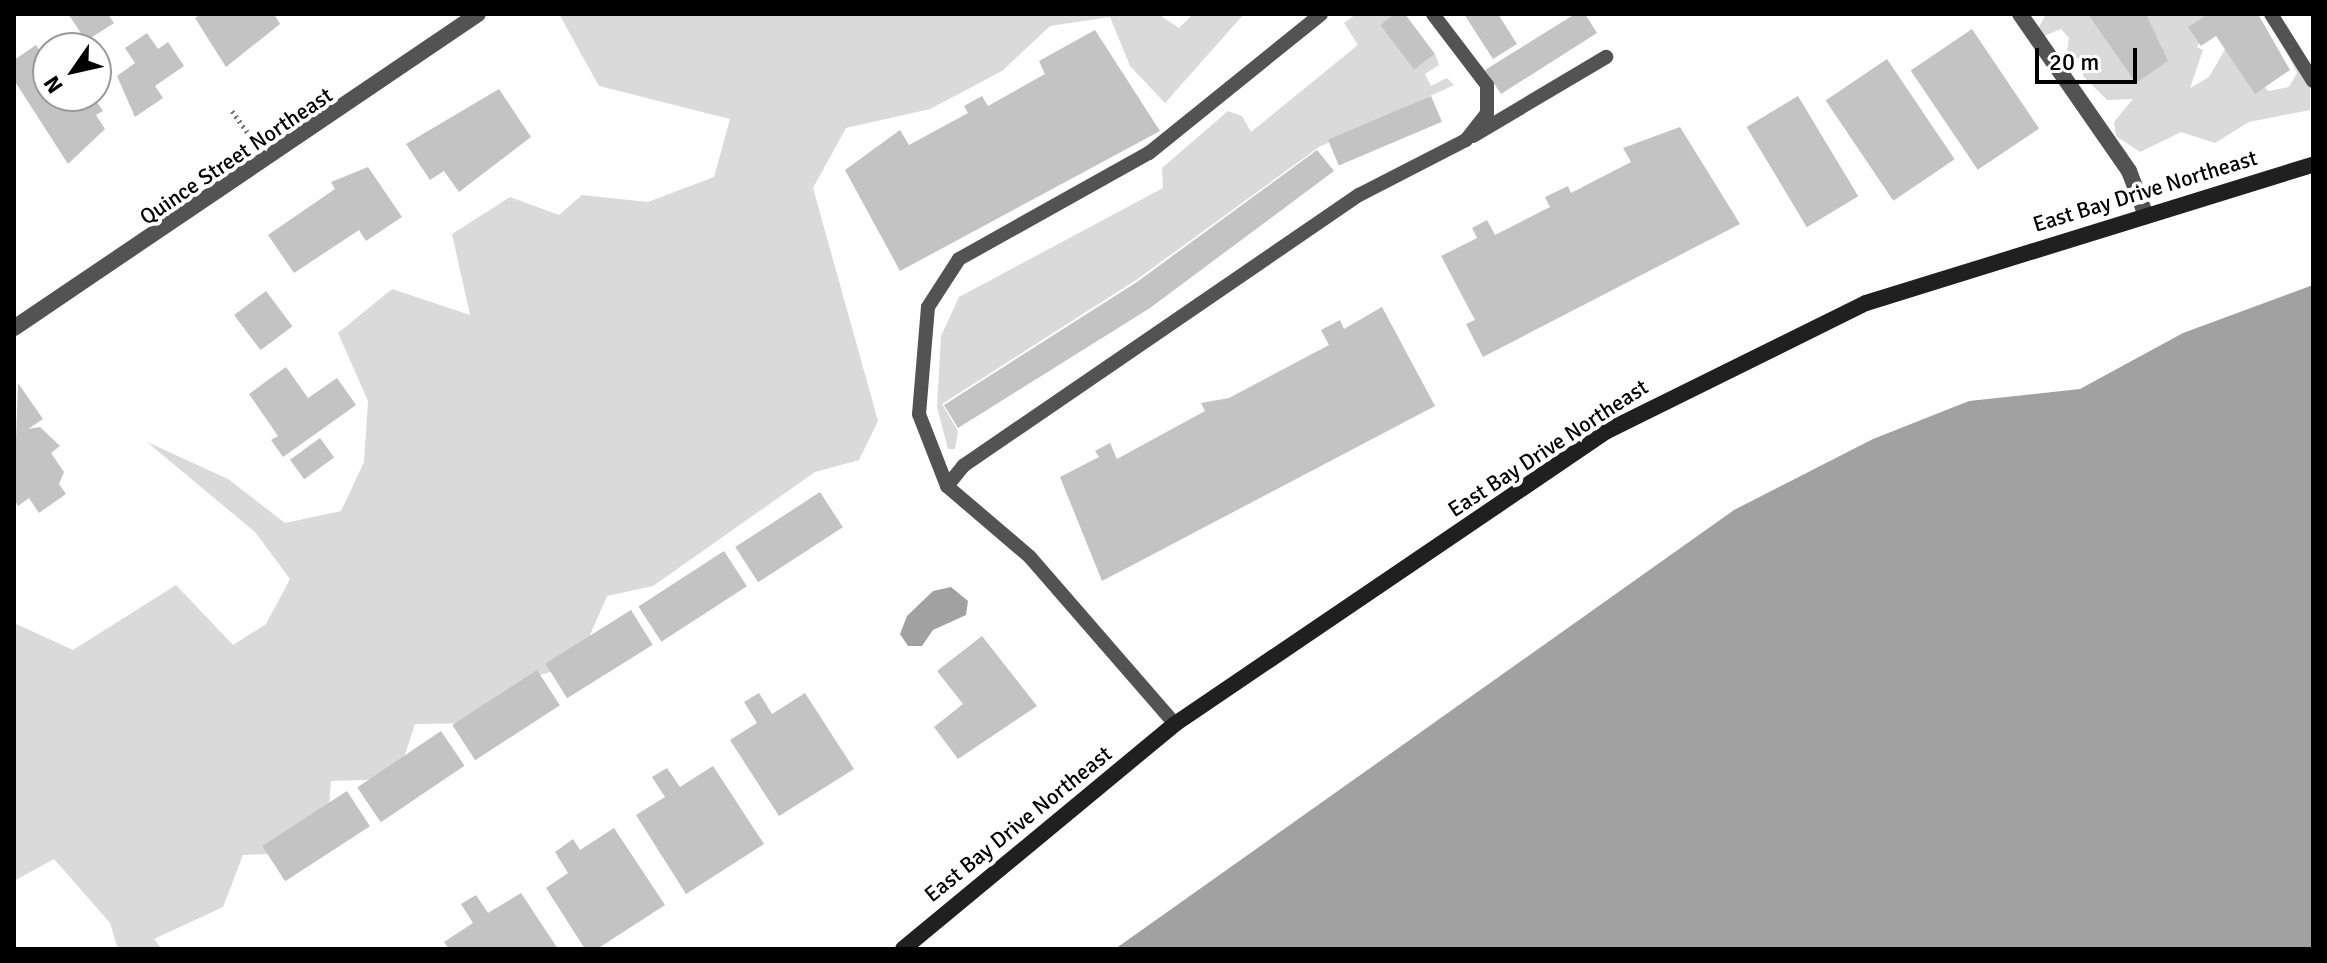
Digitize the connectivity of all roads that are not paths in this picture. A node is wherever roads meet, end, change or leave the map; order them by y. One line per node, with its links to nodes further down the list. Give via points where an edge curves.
1 (478, 14): 11 (street, Quince Street Northeast)
2 (1321, 14): 12 (lane, via 1149,153 959,259 941,278 928,307 919,414)
3 (1433, 14): 8 (lane, via 1487,85 1487,113)
4 (2020, 14): 10 (street, via 2129,171)
5 (2271, 14): 7 (lane)
6 (1606, 57): 8 (lane)
7 (2313, 81)
8 (1466, 140): 12 (lane, via 1359,195 963,466)
9 (2313, 165): 10 (street, East Bay Drive Northeast)
10 (2145, 213): 13 (street, East Bay Drive Northeast, via 1866,303 1698,381 1607,431)
11 (14, 328)
12 (947, 486): 13 (lane, via 1030,557)
13 (1175, 724): 14 (street, East Bay Drive Northeast)
14 (903, 949)

